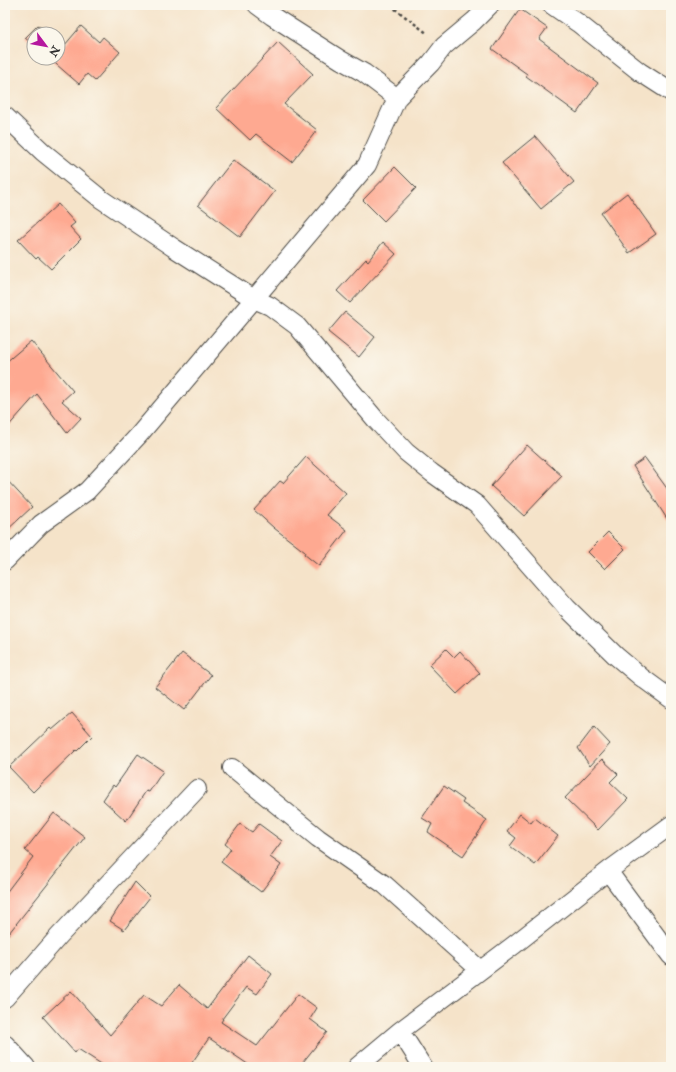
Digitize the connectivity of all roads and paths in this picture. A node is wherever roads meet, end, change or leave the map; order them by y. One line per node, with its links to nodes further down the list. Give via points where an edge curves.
1 (257, 5): 7 (street, via 364,73)
2 (390, 5): 5 (path)
3 (490, 5): 5 (street)
4 (552, 5): 6 (street, via 640,72)
5 (444, 46): 7 (street, via 432,63)
6 (671, 92)
7 (397, 98): 9 (street, via 367,165)
8 (5, 116): 9 (street, via 43,152 102,199)
9 (254, 299): 10 (street, via 138,436 87,491 41,524); 11 (street, via 270,306 296,326 406,452 477,505 567,608 616,656)
10 (5, 561)
11 (671, 699)
12 (232, 768): 17 (street, via 318,838 385,885)
13 (198, 789): 18 (street, via 59,936)
14 (671, 825): 15 (street)
15 (608, 871): 16 (street); 17 (street)
16 (671, 956)
17 (480, 970): 19 (street)
18 (5, 998)
19 (400, 1031): 22 (street); 23 (street)
20 (5, 1044): 21 (street)
21 (26, 1067)
22 (356, 1067)
23 (423, 1067)

